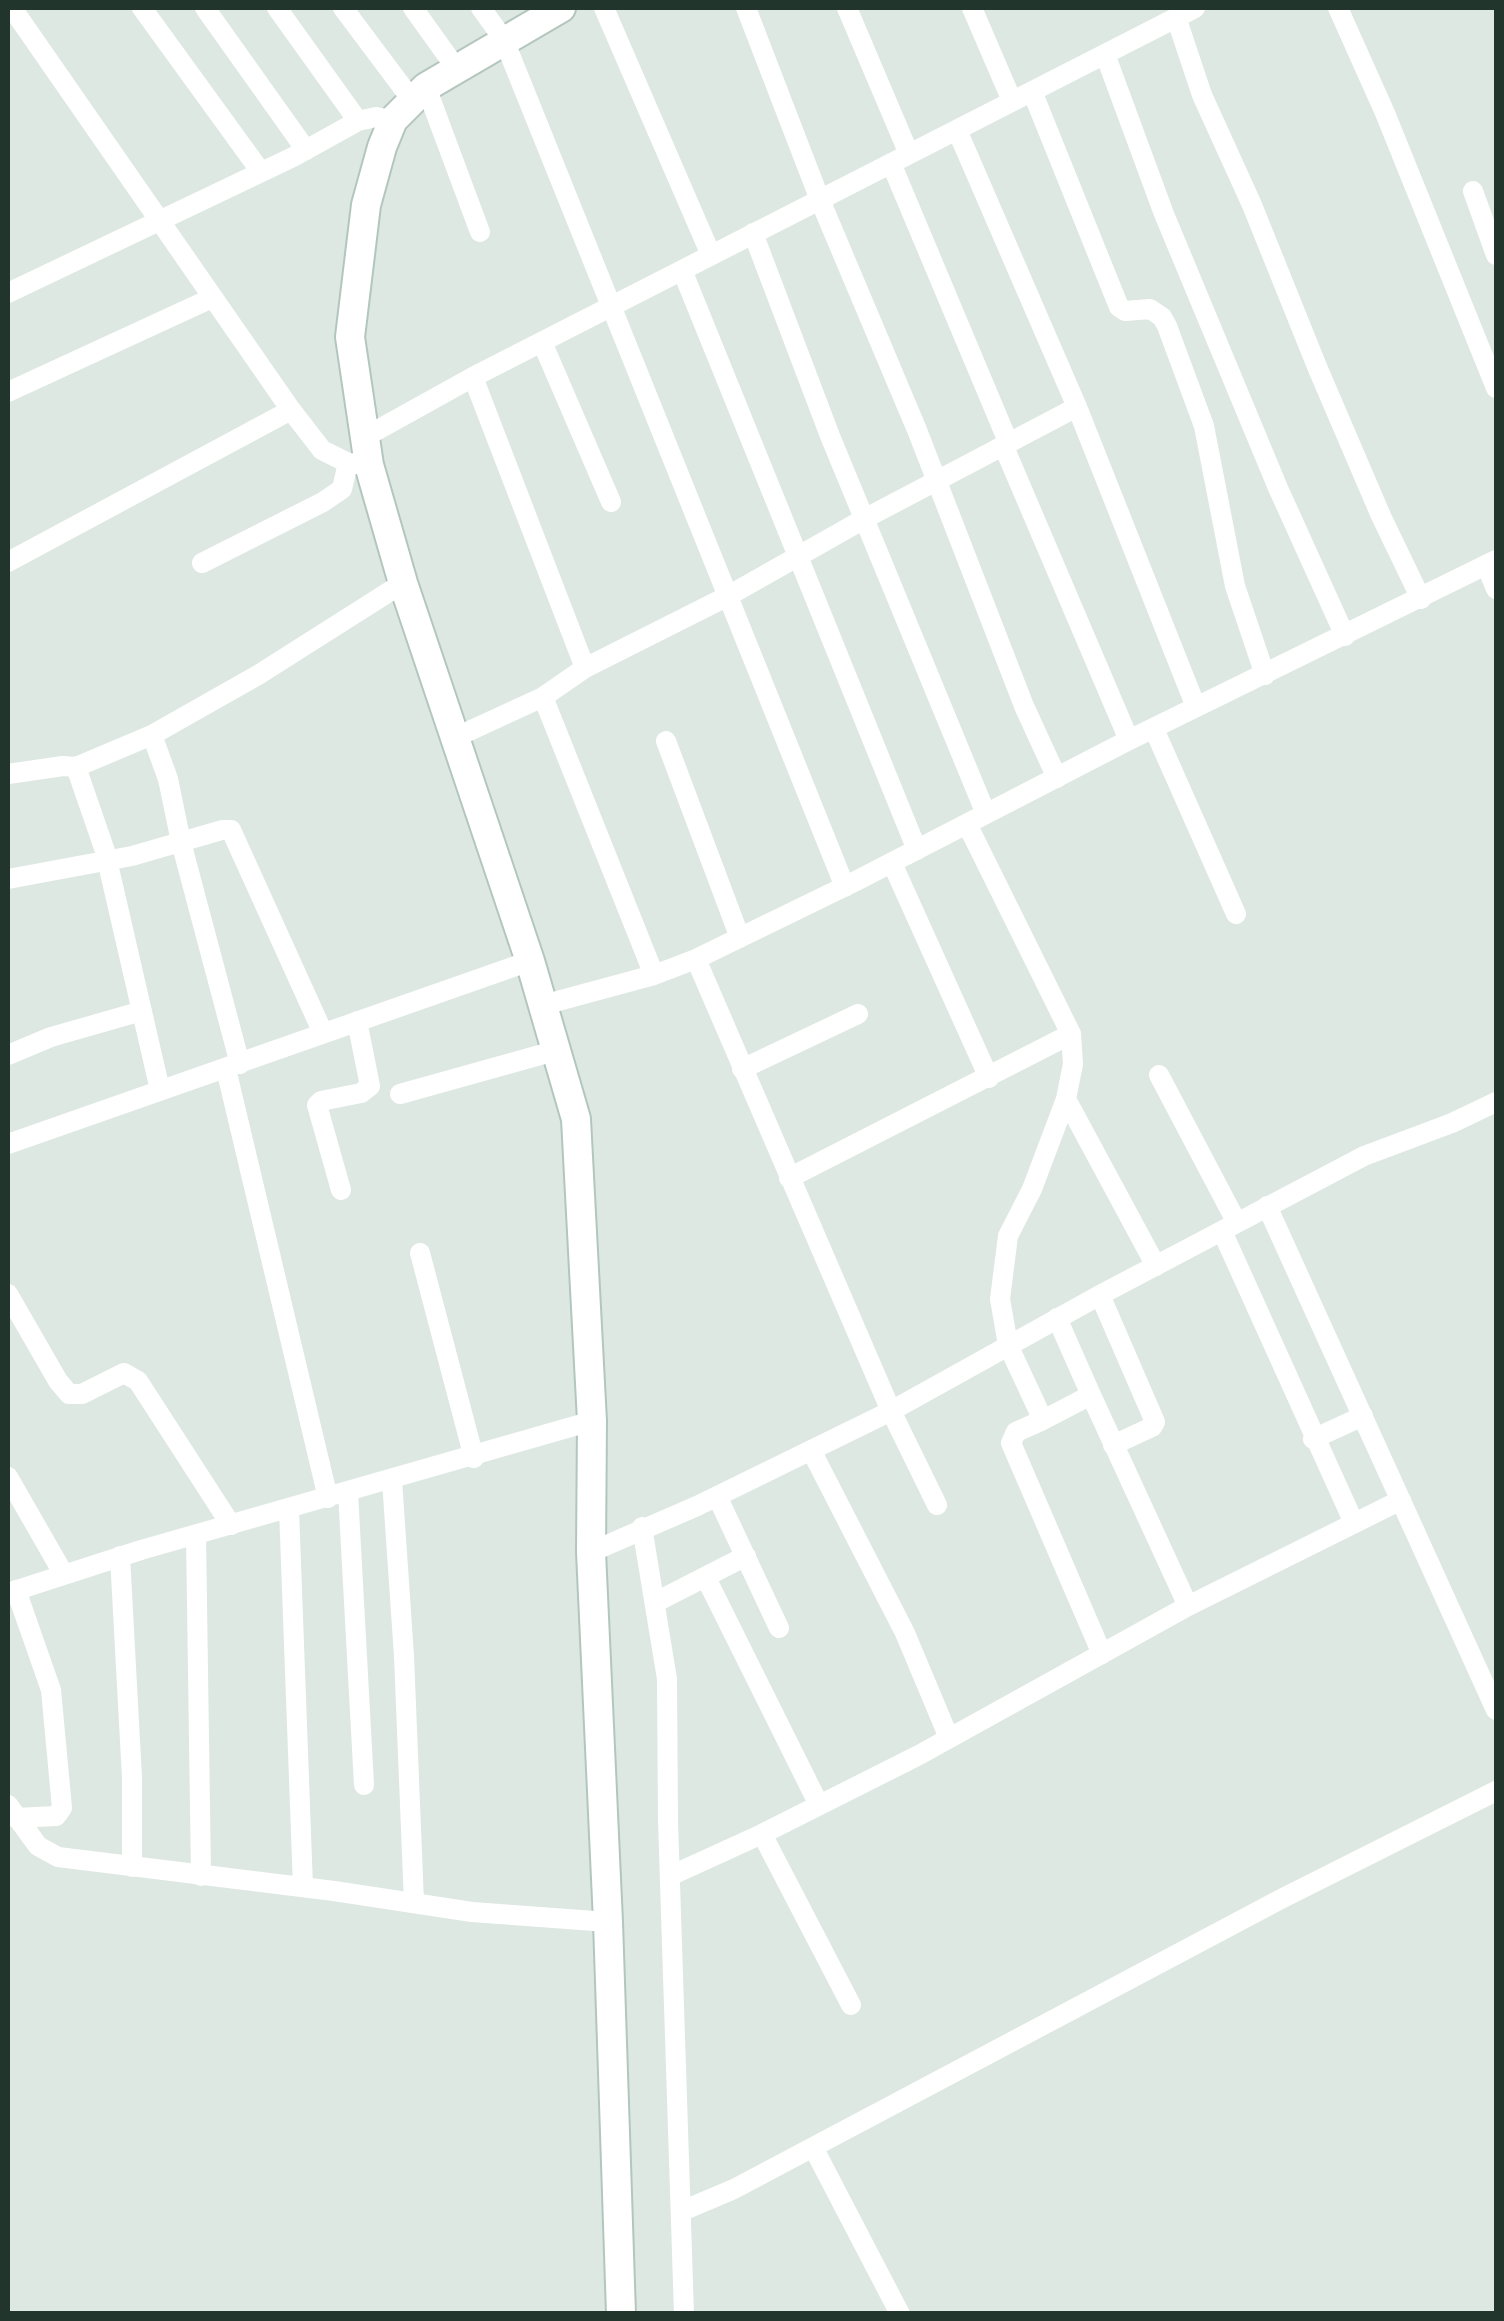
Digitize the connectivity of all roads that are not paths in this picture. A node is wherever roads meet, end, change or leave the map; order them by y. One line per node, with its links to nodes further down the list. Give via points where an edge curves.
1 (12, 8): 28 (street)
2 (142, 8): 25 (street)
3 (205, 8): 23 (street)
4 (278, 8): 21 (street)
5 (343, 8): 19 (street)
6 (413, 8): 17 (street)
7 (481, 8): 15 (street)
8 (561, 8): 15 (main road)
9 (604, 8): 31 (street)
10 (746, 8): 27 (street)
11 (847, 8): 24 (street)
12 (972, 8): 20 (street)
13 (1338, 8): 39 (street)
14 (1186, 12): 16 (street); 55 (street, via 1202,96)
15 (504, 40): 17 (main road); 36 (street)
16 (1105, 54): 18 (street); 56 (street, via 1164,214)
17 (456, 68): 19 (main road)
18 (1032, 91): 20 (street); 58 (street, via 1119,306 1150,309 1167,326 1204,426 1235,586)
19 (410, 102): 21 (street); 29 (street); 44 (main road, via 382,147 366,204 350,337)
20 (1012, 102): 22 (street)
21 (358, 121): 23 (street)
22 (957, 130): 24 (street); 41 (street)
23 (306, 150): 25 (street)
24 (900, 159): 27 (street); 43 (street)
25 (261, 172): 28 (street)
26 (1472, 190): 32 (street)
27 (820, 200): 30 (street); 45 (street)
28 (158, 222): 34 (street); 35 (street)
29 (480, 232)
30 (754, 233): 31 (street); 47 (street)
31 (711, 255): 33 (street)
32 (1496, 255)
33 (682, 270): 36 (street); 48 (street)
34 (8, 293)
35 (212, 298): 40 (street); 42 (street)
36 (611, 306): 37 (street); 54 (street)
37 (542, 342): 38 (street); 46 (street)
38 (473, 376): 44 (street); 57 (street)
39 (1496, 388)
40 (8, 392)
41 (1077, 407): 43 (street); 60 (street)
42 (290, 410): 44 (street, via 322,450); 49 (street)
43 (1006, 446): 45 (street); 64 (street)
44 (360, 455): 50 (street, via 342,488 323,502); 52 (main road)
45 (935, 481): 47 (street); 68 (street)
46 (612, 502)
47 (864, 518): 48 (street); 69 (street)
48 (798, 557): 54 (street); 71 (street)
49 (8, 562)
50 (202, 563)
51 (1491, 563): 53 (street); 55 (street)
52 (402, 583): 62 (street); 63 (main road)
53 (1496, 589)
54 (728, 596): 57 (street); 75 (street)
55 (1422, 599): 56 (street)
56 (1344, 636): 58 (street)
57 (584, 668): 59 (street)
58 (1265, 674): 60 (street)
59 (543, 697): 63 (street); 80 (street)
60 (1196, 708): 61 (street)
61 (1154, 729): 64 (street); 76 (street)
62 (152, 735): 66 (street); 70 (street)
63 (454, 738): 79 (main road)
64 (1128, 740): 68 (street)
65 (666, 742): 77 (street)
66 (76, 767): 67 (street); 72 (street)
67 (8, 774)
68 (1057, 778): 69 (street)
69 (977, 819): 71 (street); 86 (street)
70 (181, 842): 72 (street); 85 (street, via 232,830); 89 (street)
71 (917, 850): 73 (street)
72 (107, 860): 74 (street); 82 (street)
73 (892, 863): 75 (street); 92 (street)
74 (8, 879)
75 (845, 887): 77 (street)
76 (1236, 914)
77 (740, 938): 78 (street)
78 (696, 960): 80 (street); 90 (street)
79 (530, 961): 81 (main road); 84 (street)
80 (654, 975): 81 (street)
81 (543, 1005): 87 (main road)
82 (142, 1011): 88 (street); 93 (street)
83 (858, 1014): 90 (street)
84 (356, 1021): 85 (street); 99 (street, via 370,1086 317,1105)
85 (323, 1033): 89 (street)
86 (1071, 1034): 92 (street); 95 (street)
87 (558, 1050): 94 (street); 112 (main road, via 578,1134)
88 (8, 1055)
89 (233, 1066): 93 (street); 119 (street)
90 (742, 1069): 98 (street)
91 (1159, 1075): 101 (street)
92 (988, 1078): 98 (street)
93 (160, 1090): 97 (street)
94 (400, 1094)
95 (1066, 1099): 103 (street); 107 (street, via 1008,1236 1000,1299)
96 (1496, 1102): 100 (street, via 1364,1156)
97 (8, 1144)
98 (789, 1178): 109 (street)
99 (341, 1190)
100 (1267, 1206): 101 (street); 110 (street)
101 (1230, 1227): 103 (street); 113 (street)
102 (420, 1253): 116 (street)
103 (1156, 1266): 105 (street)
104 (8, 1294): 125 (street, via 70,1394 124,1374 138,1381)
105 (1100, 1295): 106 (street); 114 (street, via 1155,1422)
106 (1057, 1318): 107 (street); 108 (street)
107 (1008, 1345): 109 (street); 111 (street)
108 (1091, 1395): 111 (street); 114 (street)
109 (891, 1411): 115 (street); 122 (street)
110 (1363, 1416): 113 (street); 121 (street)
111 (1042, 1420): 137 (street, via 1016,1432 1011,1443)
112 (592, 1422): 116 (street); 128 (main road)
113 (1313, 1439): 124 (street)
114 (1113, 1444): 135 (street)
115 (811, 1450): 120 (street); 139 (street, via 905,1633)
116 (474, 1458): 118 (street)
117 (8, 1478): 131 (street)
118 (392, 1480): 119 (street); 149 (street)
119 (338, 1495): 123 (street); 140 (street)
120 (717, 1496): 126 (street); 130 (street)
121 (1401, 1500): 124 (street); 138 (street)
122 (938, 1505)
123 (288, 1509): 125 (street); 148 (street)
124 (1354, 1524): 135 (street)
125 (231, 1525): 127 (street)
126 (642, 1527): 128 (street); 134 (street)
127 (196, 1534): 129 (street); 146 (street)
128 (591, 1552): 150 (main road)
129 (120, 1556): 131 (street); 145 (street)
130 (746, 1556): 132 (street); 136 (street)
131 (63, 1572): 133 (street)
132 (706, 1578): 134 (street); 142 (street)
133 (12, 1592): 143 (street, via 51,1690 62,1808 56,1816)
134 (656, 1602): 147 (street, via 667,1679)
135 (1188, 1606): 137 (street)
136 (779, 1628)
137 (1102, 1654): 139 (street)
138 (1496, 1710)
139 (949, 1738): 142 (street)
140 (364, 1785)
141 (1496, 1792): 152 (street)
142 (819, 1805): 144 (street)
143 (12, 1811): 145 (street, via 38,1846 58,1857)
144 (762, 1834): 147 (street); 151 (street)
145 (132, 1867): 146 (street)
146 (201, 1876): 148 (street)
147 (670, 1876): 153 (street)
148 (302, 1888): 149 (street)
149 (414, 1903): 150 (street)
150 (608, 1922): 154 (main road)
151 (852, 2005)
152 (814, 2147): 153 (street); 156 (street)
153 (682, 2211): 155 (street)
154 (621, 2314)
155 (684, 2314)
156 (900, 2314)

